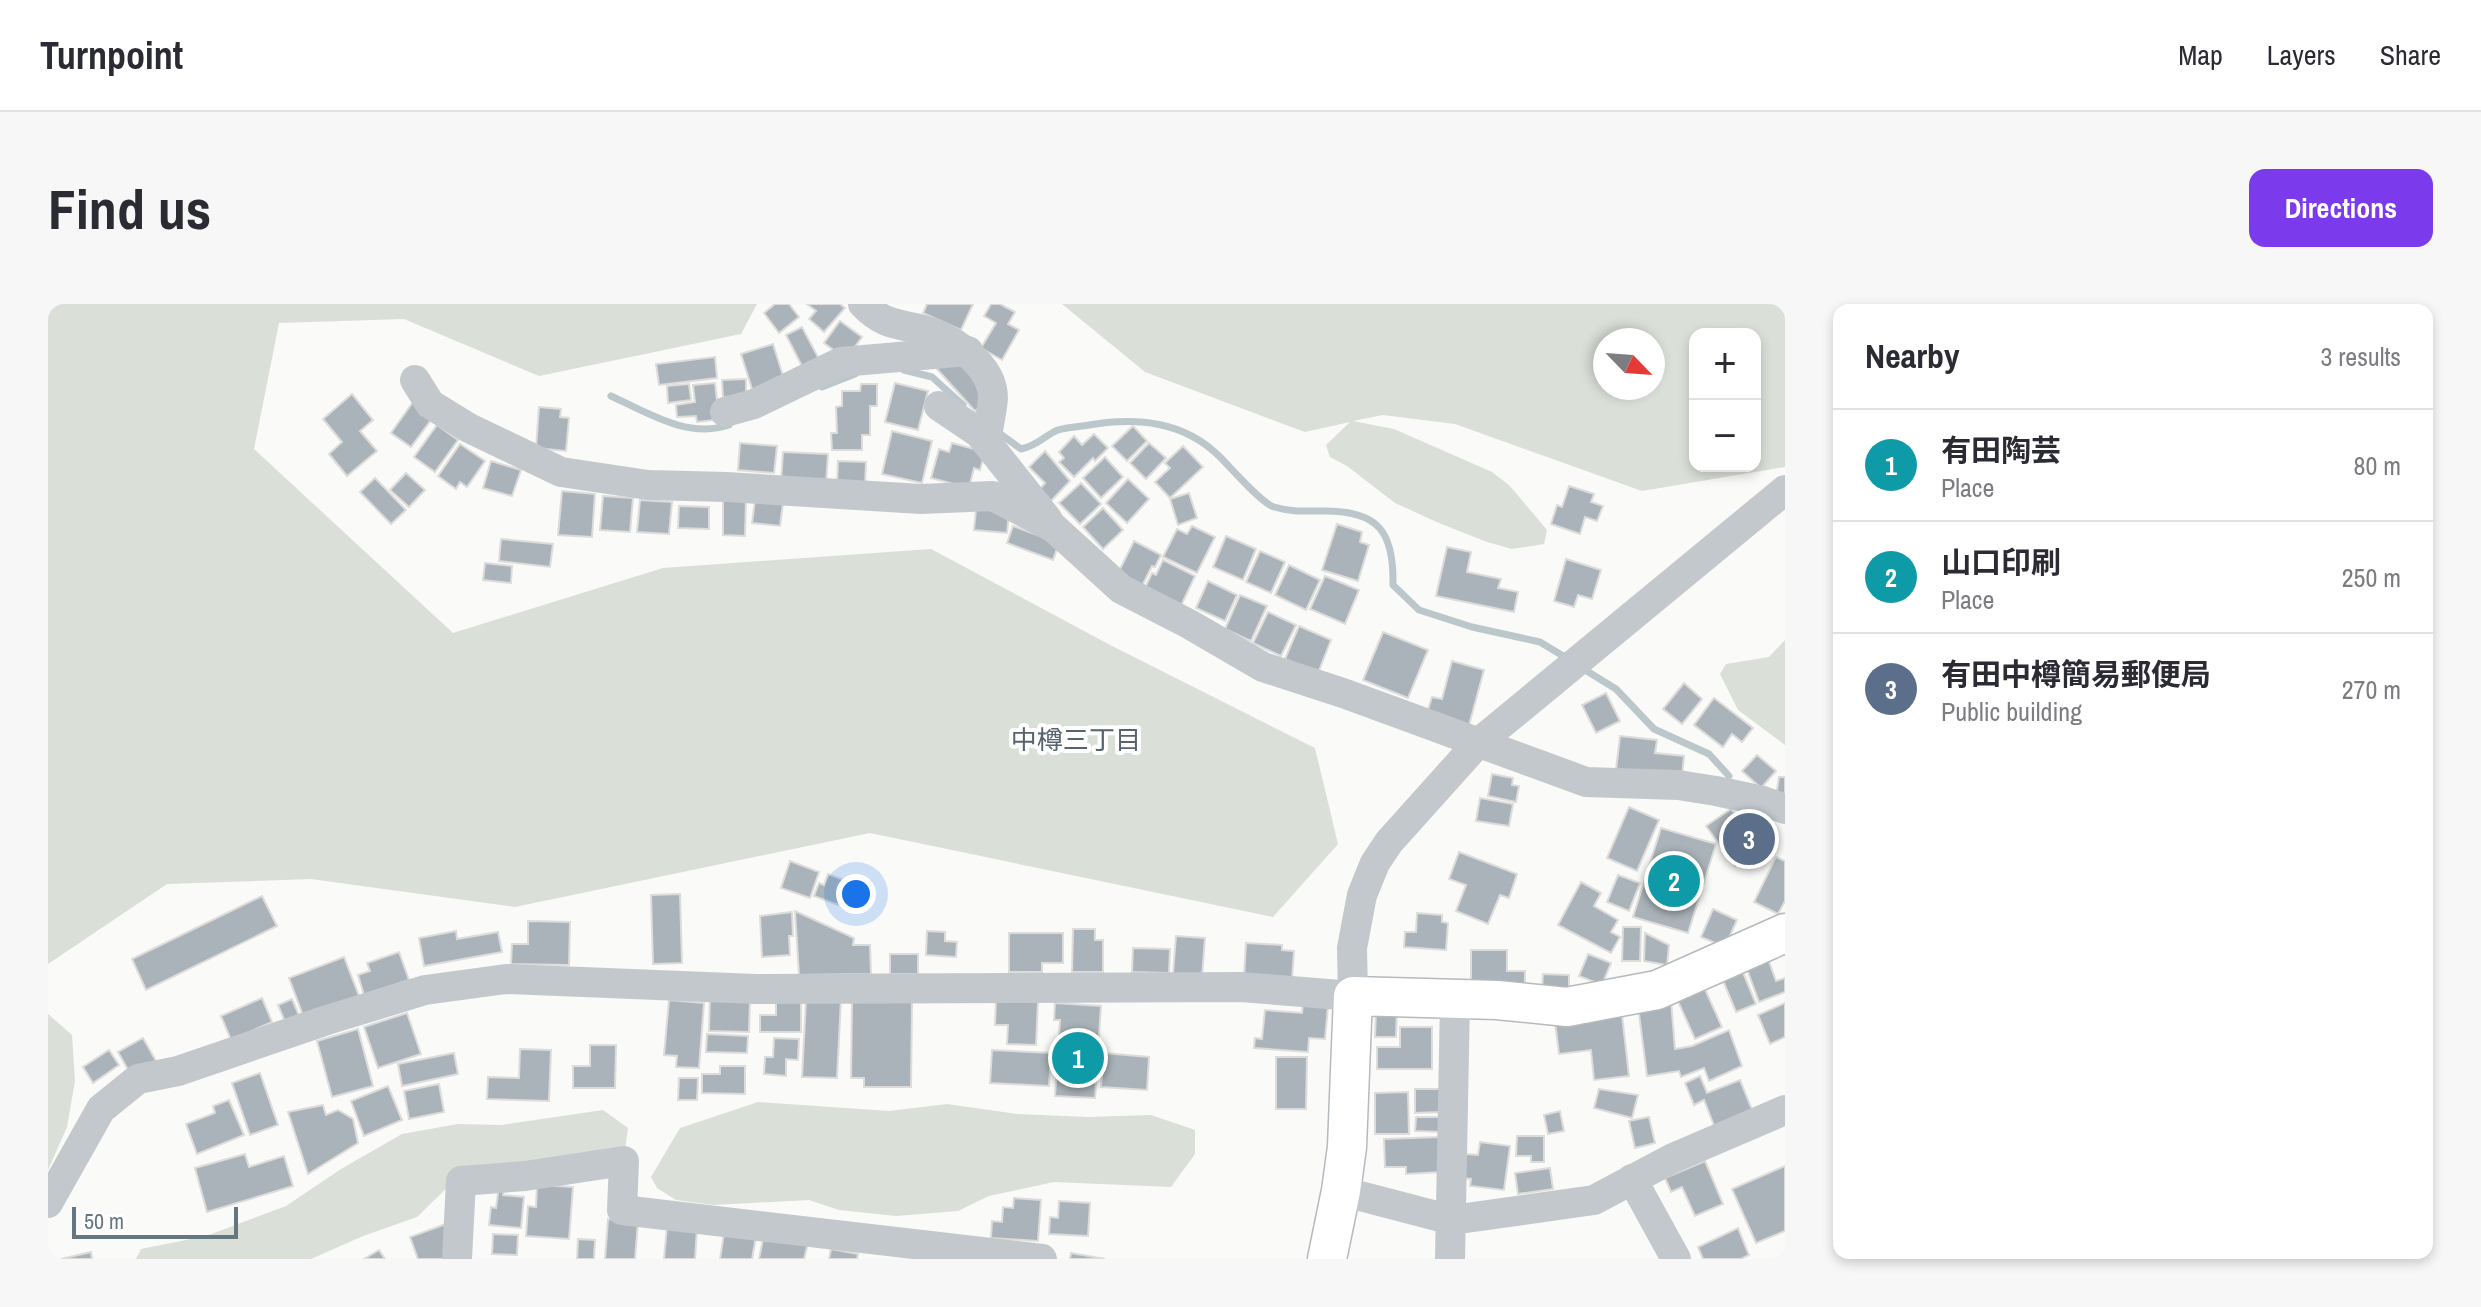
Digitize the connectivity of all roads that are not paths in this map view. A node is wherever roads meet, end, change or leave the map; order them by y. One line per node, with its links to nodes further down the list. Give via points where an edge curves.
1 (863, 304): 2 (street, via 890,324 923,330)
2 (968, 351): 5 (street, via 841,362 754,404); 6 (street, via 989,377 993,396)
3 (415, 380): 8 (street, via 430,404 561,472 648,485 921,499 993,496)
4 (939, 406): 6 (street)
5 (725, 412)
6 (986, 442): 8 (street)
7 (1785, 490): 9 (street)
8 (1054, 528): 9 (street, via 1121,589 1263,667)
9 (1477, 744): 10 (street, via 1586,782 1691,787); 12 (street, via 1375,863 1362,895 1352,948)
10 (1785, 809)
11 (1785, 933): 13 (main road, via 1657,990 1567,1007)
12 (1353, 996): 13 (main road); 16 (main road); 17 (street, via 1241,987 756,989 506,979 425,990 178,1071 138,1079 101,1109)
13 (1455, 1000): 18 (street)
14 (1785, 1110): 15 (street)
15 (1632, 1179): 18 (street, via 1594,1200); 23 (street)
16 (1341, 1191): 18 (street); 21 (main road)
17 (48, 1203)
18 (1452, 1220): 22 (street)
19 (457, 1259): 20 (street, via 461,1181 624,1161 622,1210)
20 (1042, 1259)
21 (1327, 1259)
22 (1450, 1259)
23 (1676, 1259)

